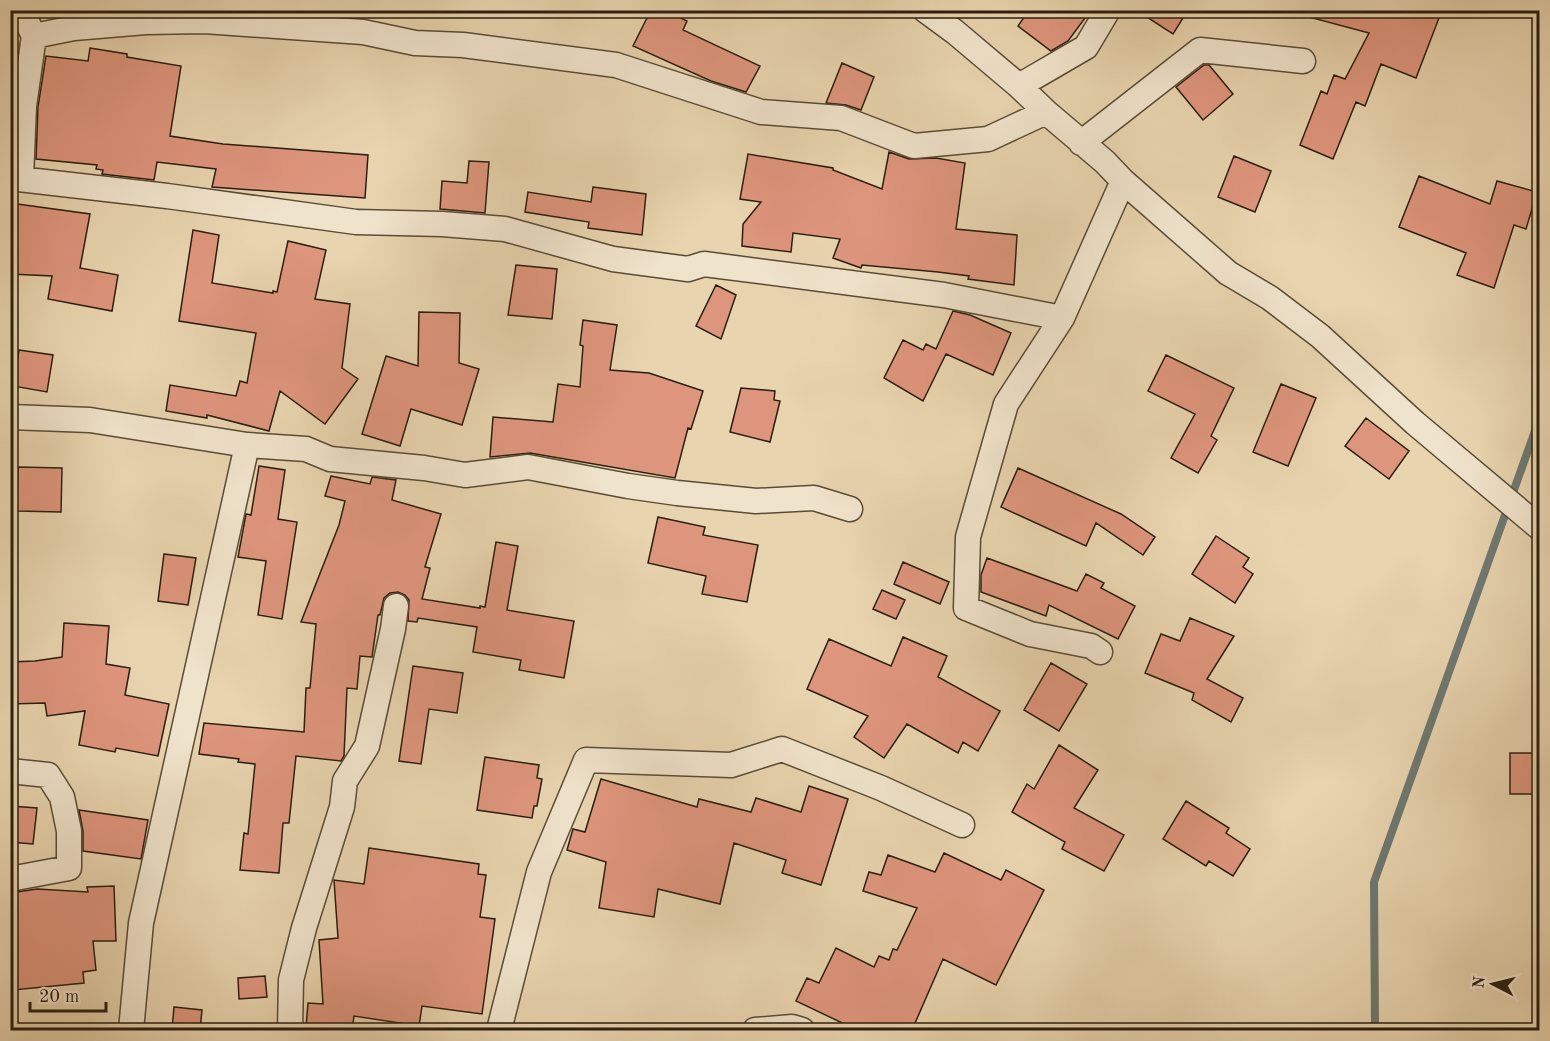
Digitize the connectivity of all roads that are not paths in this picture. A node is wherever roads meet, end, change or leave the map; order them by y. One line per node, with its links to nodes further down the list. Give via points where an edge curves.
1 (27, 10): 4 (street, via 26,20)
2 (925, 10): 6 (street)
3 (1108, 10): 6 (street, via 1086,47)
4 (34, 36): 7 (street, via 74,28 204,21 363,32 415,43 464,45 616,64 761,112 841,118 914,146 988,139); 9 (street)
5 (1304, 61): 8 (street, via 1200,50)
6 (1019, 86): 7 (street)
7 (1046, 112): 8 (street)
8 (1081, 143): 10 (street)
9 (16, 178): 11 (street, via 356,222 505,229 613,259 688,268 704,264 874,285)
10 (1123, 181): 11 (street); 15 (street, via 1228,273 1270,298 1320,336)
11 (1062, 318): 17 (street, via 1006,404 969,537 966,608 1030,634 1091,646)
12 (10, 417): 13 (street, via 90,420)
13 (247, 446): 14 (street, via 306,449 330,459 465,475 528,467 677,493 756,501 814,498); 21 (street, via 141,923)
14 (850, 509)
15 (1539, 528)
16 (396, 606): 22 (street, via 367,746 345,781 342,807 291,980)
17 (1100, 652)
18 (10, 771): 20 (street, via 48,775 62,796 69,831 69,868)
19 (962, 825): 23 (street, via 782,749 731,765 586,760 539,872)
20 (10, 879)
21 (131, 1030)
22 (290, 1030)
23 (499, 1030)
24 (755, 1030): 25 (street)
25 (802, 1030)

